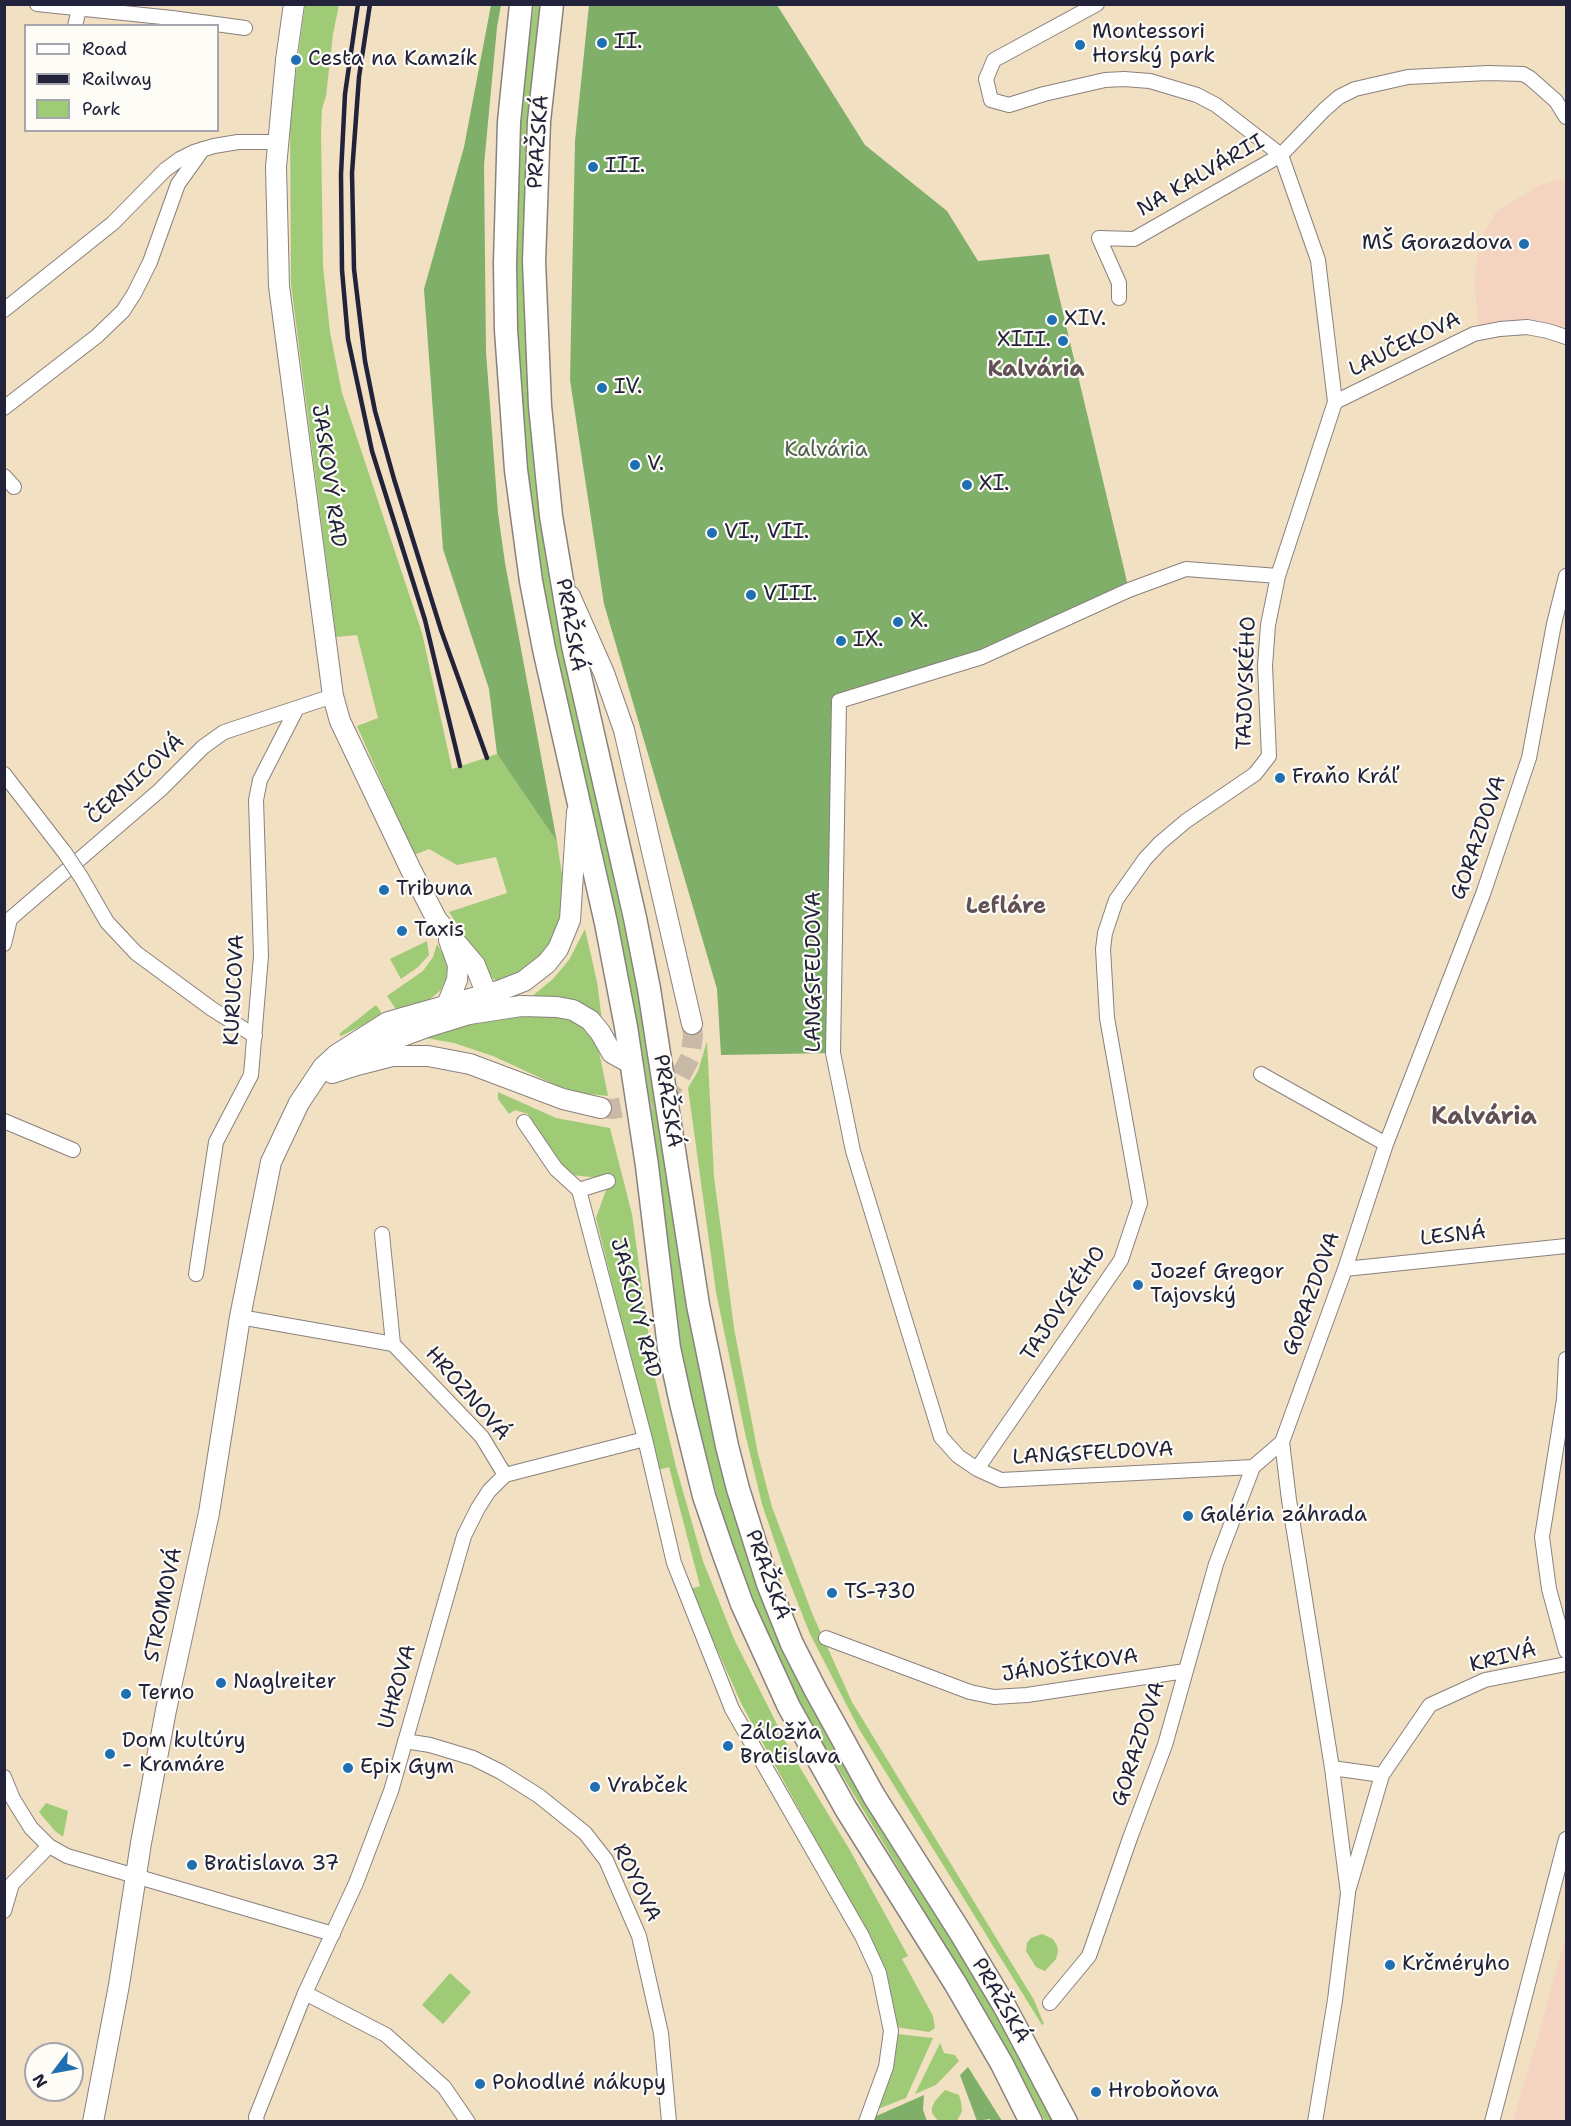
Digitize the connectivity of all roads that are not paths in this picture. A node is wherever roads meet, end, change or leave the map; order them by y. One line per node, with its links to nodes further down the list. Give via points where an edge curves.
1 (37, 4): 6 (street)
2 (294, 4): 13 (street, JASKOVÝ RAD)
3 (521, 4): 27 (main road, PRAŽSKÁ, via 506,194 510,405 531,581)
4 (552, 4): 21 (main road, PRAŽSKÁ, via 539,121 534,261 540,406)
5 (1097, 4): 15 (street, via 994,60 986,79 991,100 1009,105 1105,80 1150,81 1216,105)
6 (79, 9): 7 (street); 8 (street)
7 (75, 24)
8 (216, 24)
9 (219, 24): 10 (street)
10 (245, 28)
11 (1561, 97): 12 (street); 15 (street, NA KALVÁRII, via 1530,78 1513,73 1441,74 1392,80 1339,97)
12 (1566, 117)
13 (278, 142): 14 (street, via 238,142); 24 (street, JASKOVÝ RAD, via 281,306)
14 (204, 149): 17 (street, via 165,170 113,223); 20 (street, via 178,184 150,262 123,311)
15 (1281, 155): 16 (street, NA KALVÁRII, via 1134,239 1099,238 1119,283); 19 (street, TAJOVSKÉHO, via 1318,260)
16 (1119, 298)
17 (4, 310)
18 (1566, 337): 19 (street, LAUČEKOVA, via 1527,327 1474,334)
19 (1335, 402): 22 (street, TAJOVSKÉHO)
20 (4, 408)
21 (561, 576): 33 (street, via 604,673 624,730); 80 (main road, PRAŽSKÁ, via 587,713 649,989 705,1345 752,1536 792,1644 841,1739 1005,2007)
22 (1278, 576): 56 (street, TAJOVSKÉHO, via 1265,666 1269,756 1256,774 1186,822 1145,859 1116,900 1105,933 1107,1018 1140,1203 1121,1260); 56 (street, LANGSFELDOVA, via 1186,569 1129,590 982,657 839,701 833,1053 853,1151 941,1437)
23 (1566, 576): 42 (street, GORAZDOVA, via 1529,758 1483,894)
24 (333, 696): 25 (street, ČERNICOVÁ); 28 (street, JASKOVÝ RAD, via 340,721 380,806)
25 (297, 708): 29 (street, ČERNICOVÁ, via 224,732 203,747 160,790 10,919); 34 (street, KURUCOVA, via 260,780 256,800 261,956)
26 (4, 774): 34 (street, bridge, via 65,853 107,922 136,953 212,1010)
27 (578, 801): 30 (street, via 572,908 564,937 547,963 532,976); 35 (main road, PRAŽSKÁ)
28 (444, 928): 30 (street, JASKOVÝ RAD, via 475,965); 31 (street, JASKOVÝ RAD, via 458,965 455,989)
29 (4, 944)
30 (487, 995): 31 (street, STROMOVÁ); 32 (street, STROMOVÁ)
31 (447, 1005): 32 (street); 38 (street, STROMOVÁ, via 388,1022 348,1046 323,1067)
32 (469, 1014): 35 (street, via 521,1006 573,1010 590,1020 612,1053); 36 (street, STROMOVÁ, via 354,1054)
33 (692, 1024)
34 (255, 1036): 49 (street, KURUCOVA, via 251,1075 216,1142)
35 (632, 1064): 79 (main road, PRAŽSKÁ, via 669,1348 704,1496 742,1604 813,1751 956,1983)
36 (332, 1073): 38 (street, STROMOVÁ); 39 (street, via 392,1056 439,1057 481,1068 563,1099)
37 (1261, 1074): 42 (street)
38 (298, 1103): 50 (street, STROMOVÁ, via 271,1162)
39 (602, 1108)
40 (4, 1121): 43 (street)
41 (524, 1122): 45 (street, via 556,1169)
42 (1386, 1144): 48 (street, GORAZDOVA)
43 (73, 1150)
44 (608, 1180): 45 (street)
45 (579, 1190): 53 (street, JASKOVÝ RAD)
46 (382, 1234): 51 (street, HROZNOVÁ)
47 (1566, 1246): 48 (street, LESNÁ)
48 (1345, 1269): 54 (street, GORAZDOVA)
49 (196, 1274)
50 (240, 1317): 51 (street, HROZNOVÁ); 68 (street, STROMOVÁ, via 209,1514 166,1710)
51 (393, 1344): 57 (street, HROZNOVÁ, via 482,1437)
52 (1566, 1359): 59 (street, via 1564,1399 1542,1537 1549,1589)
53 (645, 1439): 57 (street, UHROVA); 75 (street, via 674,1563 732,1709 862,1936 879,1973 891,2031 886,2067)
54 (1282, 1442): 55 (street, GORAZDOVA); 63 (street)
55 (1253, 1467): 56 (street, LANGSFELDOVA, via 1001,1480); 61 (street, GORAZDOVA, via 1216,1564)
56 (977, 1469)
57 (506, 1475): 62 (street, UHROVA, via 477,1508 464,1536)
58 (826, 1638): 61 (street, JÁNOŠÍKOVA, via 970,1692 994,1697)
59 (1566, 1651)
60 (1566, 1664): 64 (street, KRIVÁ, via 1485,1680 1430,1705)
61 (1185, 1671): 73 (street, GORAZDOVA, via 1165,1745 1089,1956)
62 (405, 1741): 71 (street, UHROVA, via 374,1837); 78 (street, ROYOVA, via 473,1758 501,1772 585,1833 606,1860 639,1936 661,2033)
63 (1332, 1768): 64 (street); 69 (street)
64 (1382, 1775): 69 (street)
65 (4, 1777): 67 (street, via 21,1813)
66 (1566, 1839): 82 (street)
67 (49, 1846): 68 (street, via 77,1860); 70 (street, via 11,1885)
68 (136, 1875): 71 (street); 76 (street, STROMOVÁ)
69 (1348, 1893): 81 (street)
70 (4, 1911)
71 (333, 1934): 72 (street, UHROVA)
72 (305, 1993): 74 (street, UHROVA); 77 (street, via 386,2035 444,2087)
73 (1050, 2003)
74 (256, 2119)
75 (867, 2120)
76 (93, 2121)
77 (468, 2121)
78 (669, 2121)
79 (1031, 2121)
80 (1066, 2121)
81 (1315, 2121)
82 (1492, 2121)

